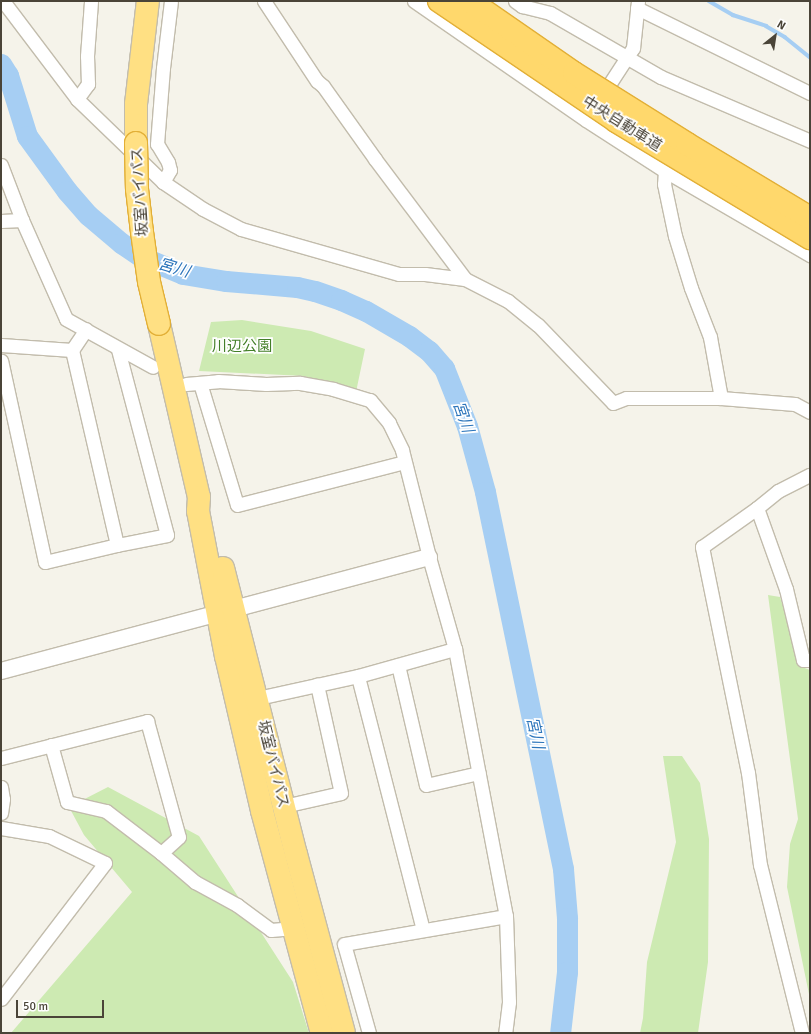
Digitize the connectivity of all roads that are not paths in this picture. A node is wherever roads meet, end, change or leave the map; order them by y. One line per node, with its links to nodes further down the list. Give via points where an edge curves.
1 (3, 1): 13 (street)
2 (91, 1): 13 (street, via 87,56 88,84)
3 (148, 1): 41 (highway, 坂室バイパス, bridge, via 136,104 137,189 142,232 149,282 199,497 207,508)
4 (171, 1): 18 (street, via 157,144 170,170)
5 (264, 1): 24 (street, via 317,81)
6 (414, 1): 14 (street)
7 (439, 1): 22 (highway, 中央自動車道, bridge, via 616,121)
8 (470, 1): 19 (highway, 中央自動車道, bridge, via 574,73)
9 (515, 1): 11 (street, via 522,6 550,13)
10 (638, 4): 11 (street, via 633,48); 12 (street)
11 (627, 57): 14 (street); 15 (street, via 661,77)
12 (810, 93)
13 (77, 99): 18 (street)
14 (586, 120): 17 (street)
15 (810, 141)
16 (1, 165): 20 (street)
17 (665, 171): 23 (street); 33 (street, via 664,184 675,236 710,337)
18 (163, 182): 24 (street, via 203,209 256,234 399,274)
19 (810, 218)
20 (22, 220): 21 (street); 25 (street, via 66,319)
21 (1, 221)
22 (810, 238)
23 (810, 255)
24 (466, 279): 33 (street, via 508,301 538,325 613,403 626,398)
25 (86, 329): 27 (street); 28 (street)
26 (1, 345): 28 (street)
27 (118, 349): 30 (street); 39 (street, via 166,535)
28 (72, 350): 39 (street)
29 (1, 361): 35 (street)
30 (153, 367)
31 (186, 384): 32 (street)
32 (200, 384): 36 (street, via 218,381 266,384 300,382 370,400 389,423 402,450); 36 (street, via 237,505)
33 (721, 398): 34 (street, via 795,404)
34 (810, 412)
35 (7, 414): 39 (street, via 45,562)
36 (404, 462): 40 (street)
37 (810, 476): 38 (street, via 778,490)
38 (757, 508): 43 (street, via 786,589 803,660); 65 (street, via 702,547 748,773 760,865)
39 (117, 545)
40 (429, 557): 41 (street); 42 (street)
41 (226, 611): 45 (street); 53 (highway, 坂室バイパス); 58 (highway, 坂室バイパス, via 262,811)
42 (455, 649): 44 (street); 51 (street)
43 (810, 660)
44 (398, 665): 46 (street); 51 (street, via 426,785)
45 (1, 671)
46 (358, 676): 47 (street); 59 (street)
47 (318, 685): 48 (street); 53 (street, via 341,793)
48 (267, 696)
49 (51, 745): 50 (street); 56 (street, via 67,802 106,811); 56 (street, via 146,721 179,837)
50 (1, 758)
51 (479, 773): 57 (street)
52 (1, 788): 54 (street)
53 (284, 806): 62 (highway, 坂室バイパス)
54 (1, 813)
55 (1, 828): 60 (street, via 48,836 105,863)
56 (161, 852): 58 (street, via 195,882 237,905 271,930)
57 (506, 916): 59 (street); 64 (street, via 509,1002)
58 (294, 928): 61 (highway, 坂室バイパス)
59 (423, 930): 63 (street, via 344,944)
60 (1, 999)
61 (322, 1033)
62 (344, 1033)
63 (369, 1033)
64 (505, 1033)
65 (802, 1033)

